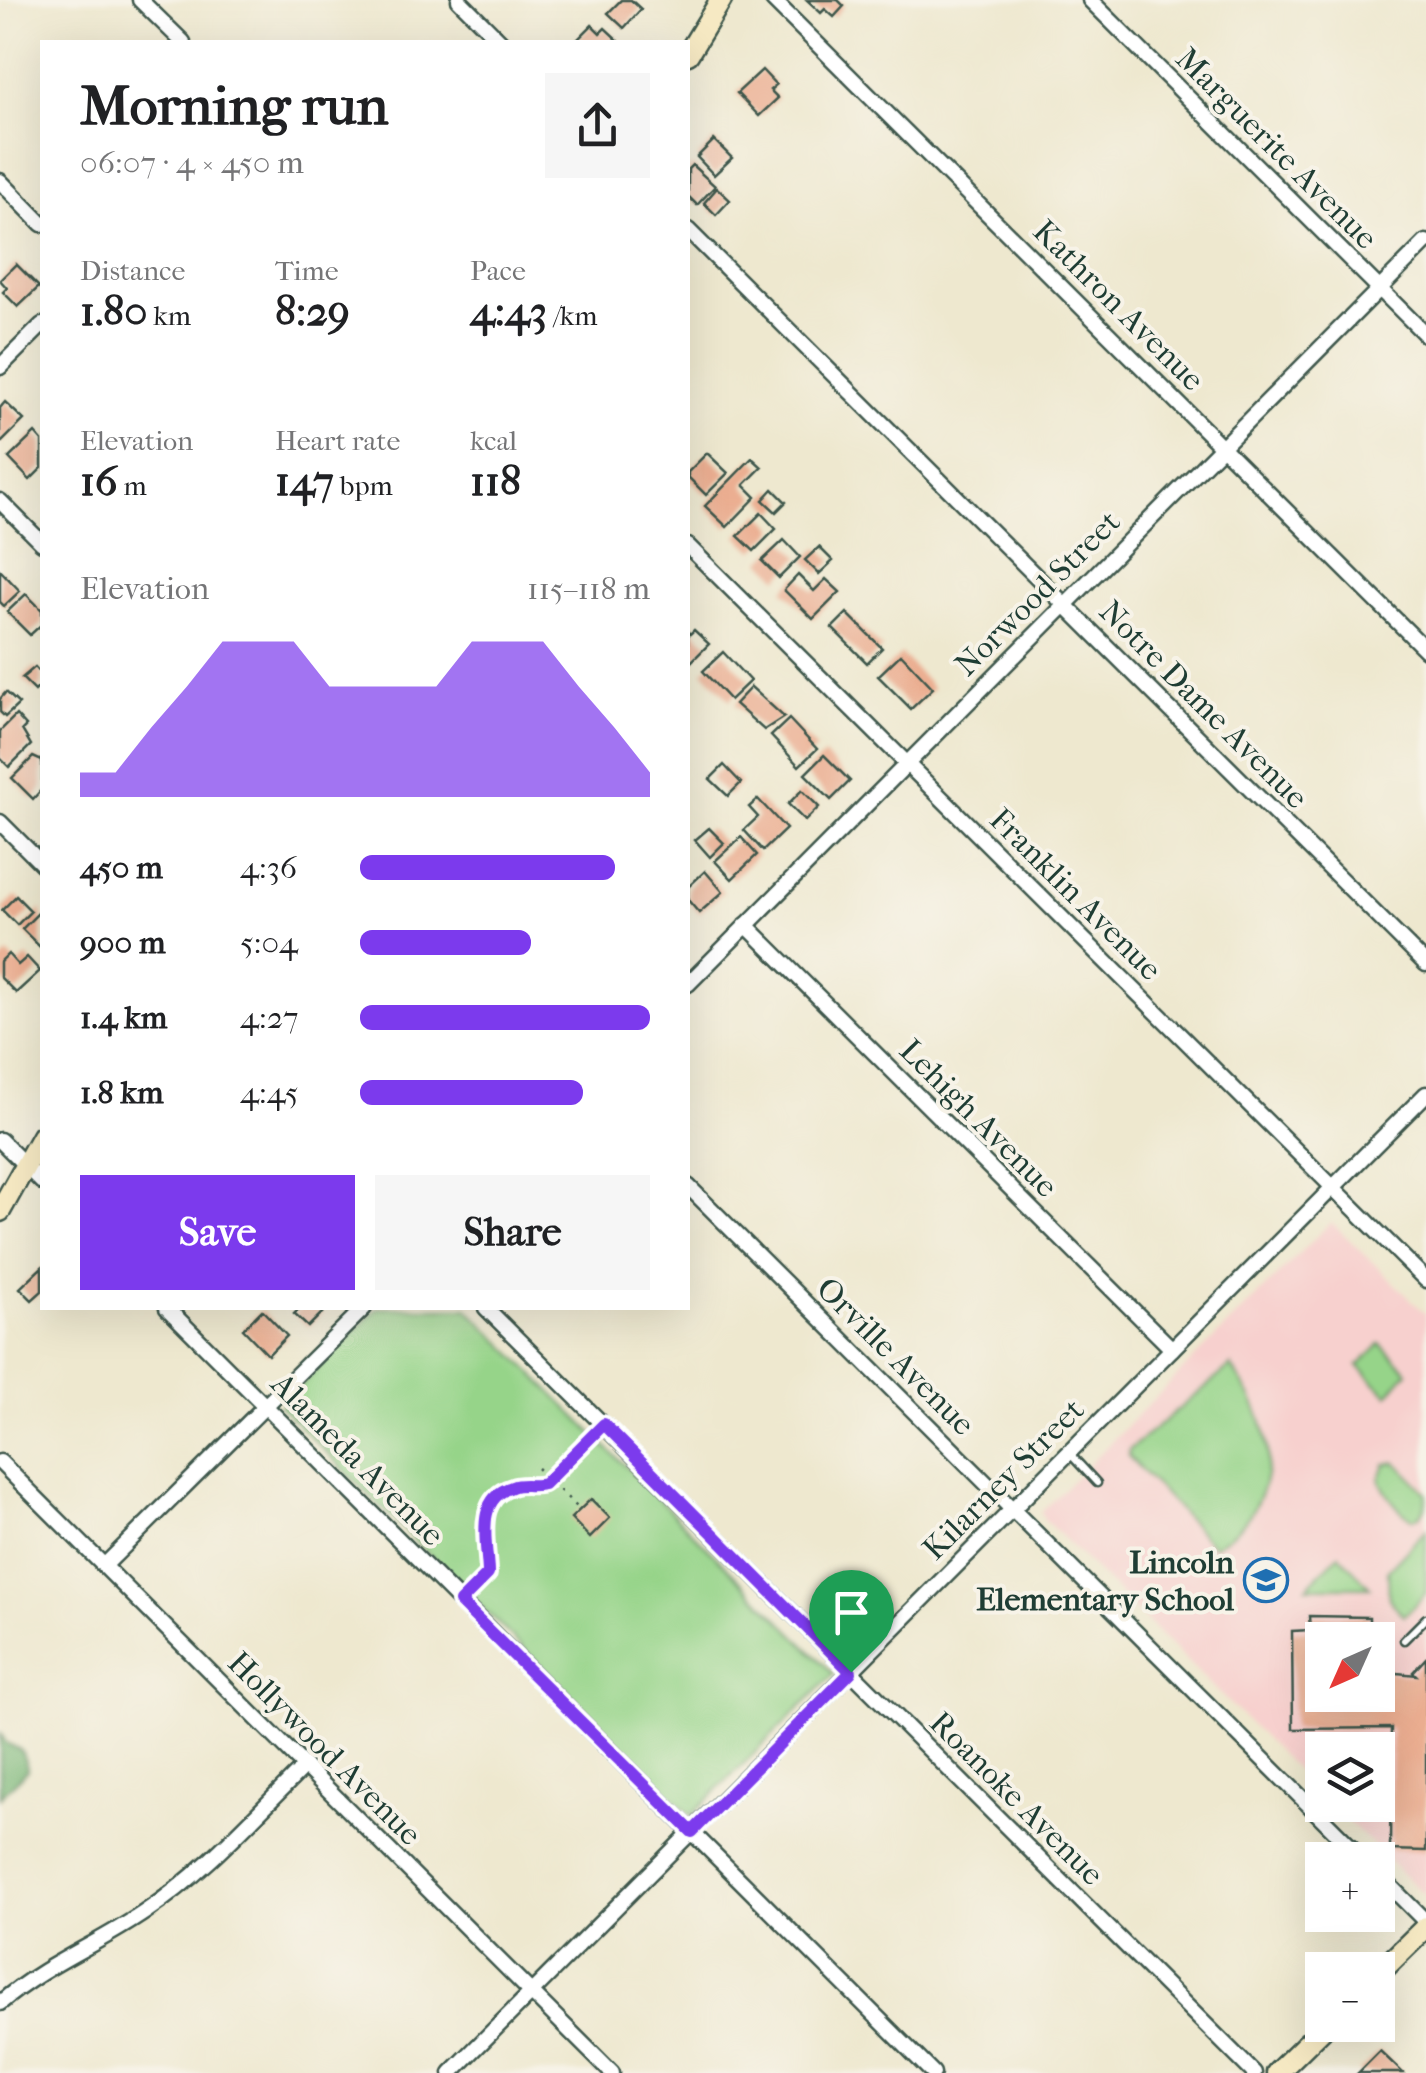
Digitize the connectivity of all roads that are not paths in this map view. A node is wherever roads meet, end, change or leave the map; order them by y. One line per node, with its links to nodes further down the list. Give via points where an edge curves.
1 (140, 0): 6 (street)
2 (458, 0): 7 (street)
3 (721, 0): 8 (street)
4 (772, 0): 17 (street, Kathron Avenue)
5 (1090, 0): 13 (street, Marguerite Avenue)
6 (181, 40)
7 (500, 40)
8 (690, 51)
9 (0, 182): 10 (street)
10 (40, 222)
11 (690, 232): 21 (street, Notre Dame Avenue)
12 (1426, 242): 13 (street, Norwood Street)
13 (1380, 290): 15 (street, Marguerite Avenue); 17 (street, Norwood Street)
14 (40, 328): 16 (street)
15 (1426, 335)
16 (0, 367)
17 (1222, 446): 21 (street, Norwood Street); 22 (street, Kathron Avenue)
18 (0, 501): 19 (street)
19 (40, 541)
20 (690, 548): 23 (street, Franklin Avenue)
21 (1064, 604): 23 (street, Norwood Street); 27 (street, Notre Dame Avenue)
22 (1426, 650)
23 (906, 764): 26 (street, Norwood Street); 35 (street, Franklin Avenue)
24 (0, 822): 25 (street)
25 (40, 862)
26 (746, 925): 28 (street, Norwood Street); 41 (street, Lehigh Avenue)
27 (1426, 964)
28 (690, 982)
29 (1426, 1094): 35 (street, Kilarney Street)
30 (40, 1139): 32 (street)
31 (0, 1140): 32 (street)
32 (25, 1164): 33 (street); 36 (street)
33 (40, 1180)
34 (690, 1188): 46 (street, Orville Avenue)
35 (1334, 1188): 37 (street, Franklin Avenue); 41 (street, Kilarney Street)
36 (0, 1211)
37 (1426, 1280)
38 (169, 1310): 42 (street, Alameda Avenue)
39 (362, 1310): 42 (street)
40 (488, 1310): 50 (street, Roanoke Avenue)
41 (1172, 1349): 43 (street, Kilarney Street)
42 (265, 1404): 47 (street); 52 (street, Alameda Avenue)
43 (1069, 1452): 45 (lane); 46 (street, Kilarney Street)
44 (0, 1462): 47 (street, Hollywood Avenue)
45 (1097, 1483)
46 (1013, 1509): 50 (street, Kilarney Street); 53 (street, Orville Avenue)
47 (104, 1566): 51 (street, Hollywood Avenue)
48 (1426, 1618): 49 (lane)
49 (1404, 1640)
50 (851, 1672): 52 (street, Kilarney Street); 63 (street, Roanoke Avenue)
51 (305, 1766): 57 (street, Hollywood Avenue); 58 (street, via 176,1890)
52 (692, 1832): 57 (street, Kilarney Street); 62 (street, Alameda Avenue)
53 (1346, 1842)
54 (1395, 1892): 55 (street)
55 (1426, 1924): 56 (street)
56 (1395, 1956)
57 (531, 1992): 60 (street, Kilarney Street); 61 (street, Hollywood Avenue)
58 (0, 2003)
59 (1308, 2042): 64 (street)
60 (451, 2073)
61 (612, 2073)
62 (933, 2073)
63 (1254, 2073)
64 (1276, 2073)

